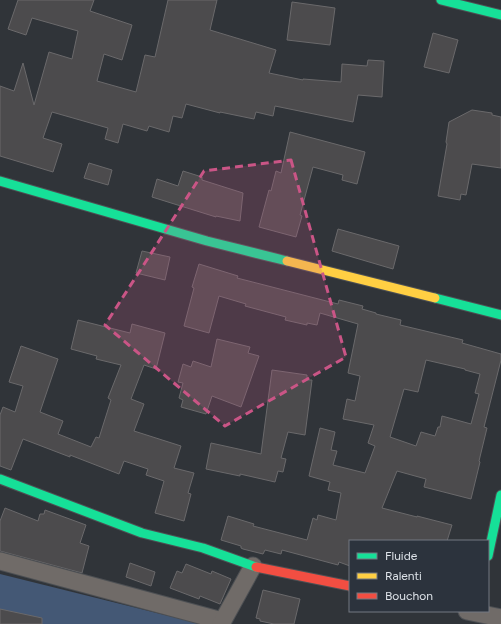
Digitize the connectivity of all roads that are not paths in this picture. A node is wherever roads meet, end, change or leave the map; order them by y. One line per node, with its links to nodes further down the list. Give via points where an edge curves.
1 (441, 0): 2 (main road)
2 (501, 15)
3 (0, 181): 4 (main road, via 207,241)
4 (501, 316)
5 (0, 479): 9 (main road, via 142,533 203,548)
6 (501, 495): 7 (main road)
7 (489, 551)
8 (0, 561): 13 (street)
9 (252, 566): 10 (main road); 13 (street)
10 (349, 586)
11 (473, 612): 12 (street)
12 (501, 618)
13 (222, 622)

